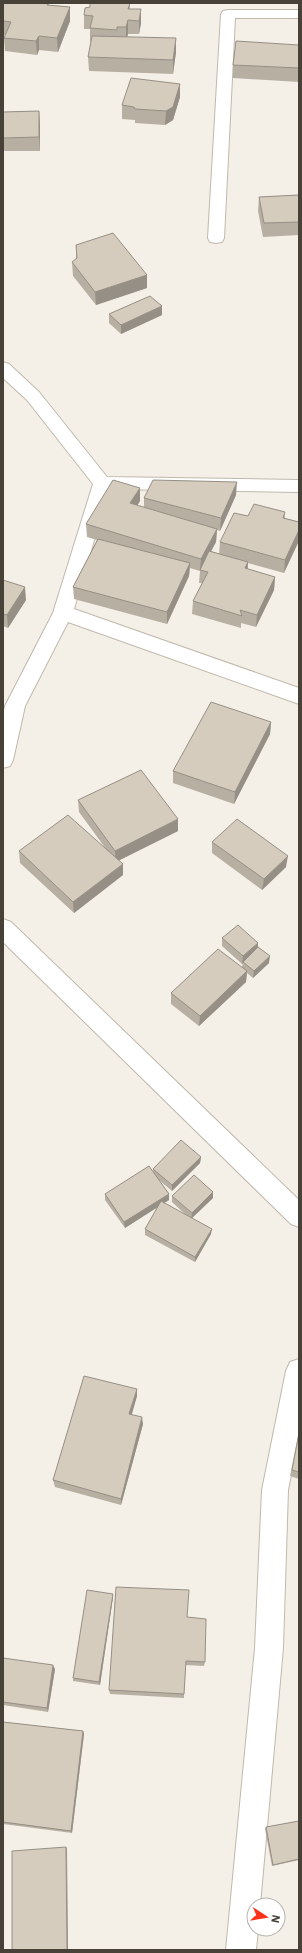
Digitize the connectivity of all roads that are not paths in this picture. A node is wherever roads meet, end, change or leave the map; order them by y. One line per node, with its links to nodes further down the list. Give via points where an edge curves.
1 (299, 14): 2 (street, via 228,14)
2 (216, 238)
3 (3, 368): 4 (street, via 33,396)
4 (102, 483): 5 (street); 6 (street)
5 (299, 486)
6 (63, 614): 7 (street); 8 (street, via 15,706)
7 (299, 696)
8 (3, 760)
9 (3, 928): 10 (street)
10 (299, 1216)
11 (299, 1371): 12 (street, via 275,1490 269,1648)
12 (241, 1950)

